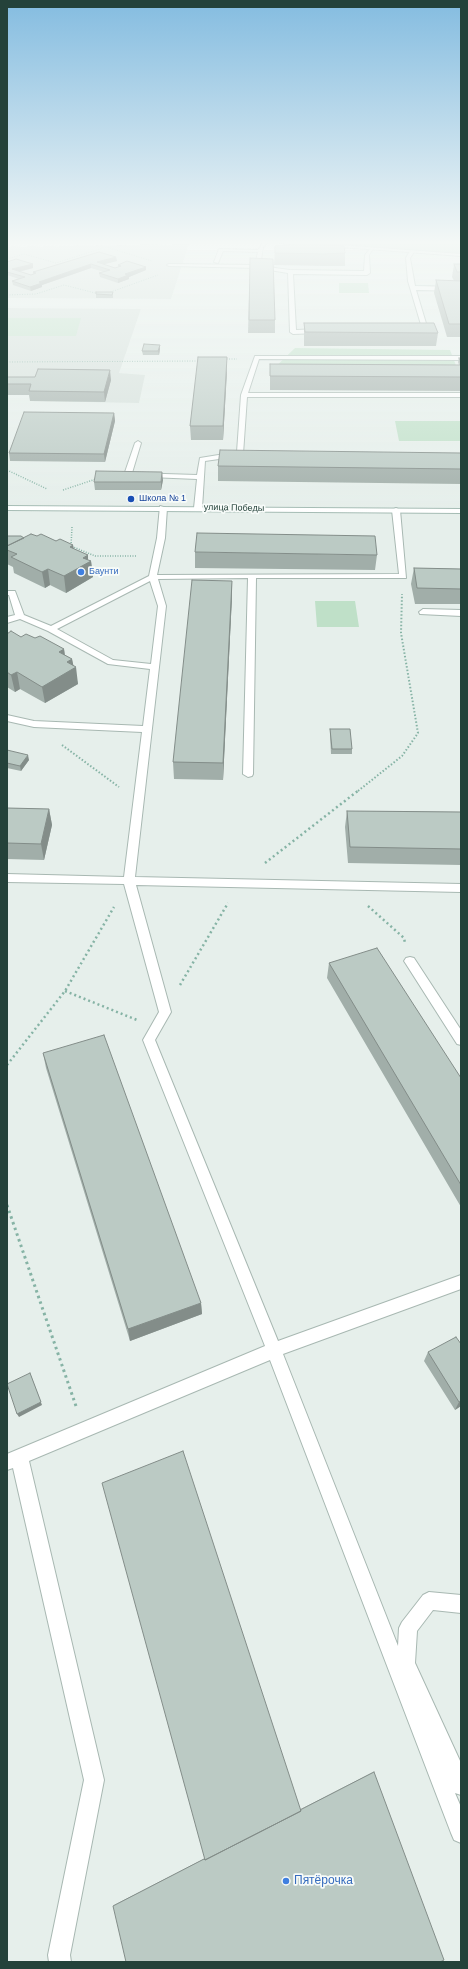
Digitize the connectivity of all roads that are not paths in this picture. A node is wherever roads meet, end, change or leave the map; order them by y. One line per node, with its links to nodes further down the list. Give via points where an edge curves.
1 (461, 358): 2 (street, via 257,358)
2 (244, 395): 3 (street); 5 (street)
3 (461, 395)
4 (138, 443): 7 (street, via 128,475)
5 (240, 454): 6 (street); 7 (street, via 202,459)
6 (248, 454)
7 (200, 477): 10 (street)
8 (7, 508): 9 (street, улица Победы)
9 (164, 508): 10 (street, улица Победы); 14 (street)
10 (198, 508): 11 (street, улица Победы)
11 (396, 510): 12 (street, улица Победы); 13 (street, via 403,576)
12 (461, 511)
13 (252, 576): 14 (street); 24 (street)
14 (153, 577): 20 (street); 21 (street, via 162,606)
15 (7, 593): 18 (street, via 12,593)
16 (423, 612): 17 (street)
17 (461, 613)
18 (20, 616): 19 (street); 20 (street)
19 (7, 620)
20 (51, 629): 21 (street, via 111,662)
21 (154, 667): 23 (street)
22 (7, 718): 23 (street, via 34,724)
23 (146, 729): 26 (street)
24 (248, 774)
25 (7, 878): 26 (street)
26 (129, 881): 27 (street); 31 (street, via 165,1012 149,1040)
27 (461, 888)
28 (410, 961): 29 (street)
29 (461, 1040)
30 (461, 1282): 31 (street)
31 (274, 1350): 32 (street); 35 (street)
32 (13, 1459): 36 (street, via 94,1780 59,1955)
33 (461, 1604): 34 (street, via 429,1601 408,1628 406,1664)
34 (461, 1785)
35 (461, 1833)
36 (60, 1962)

